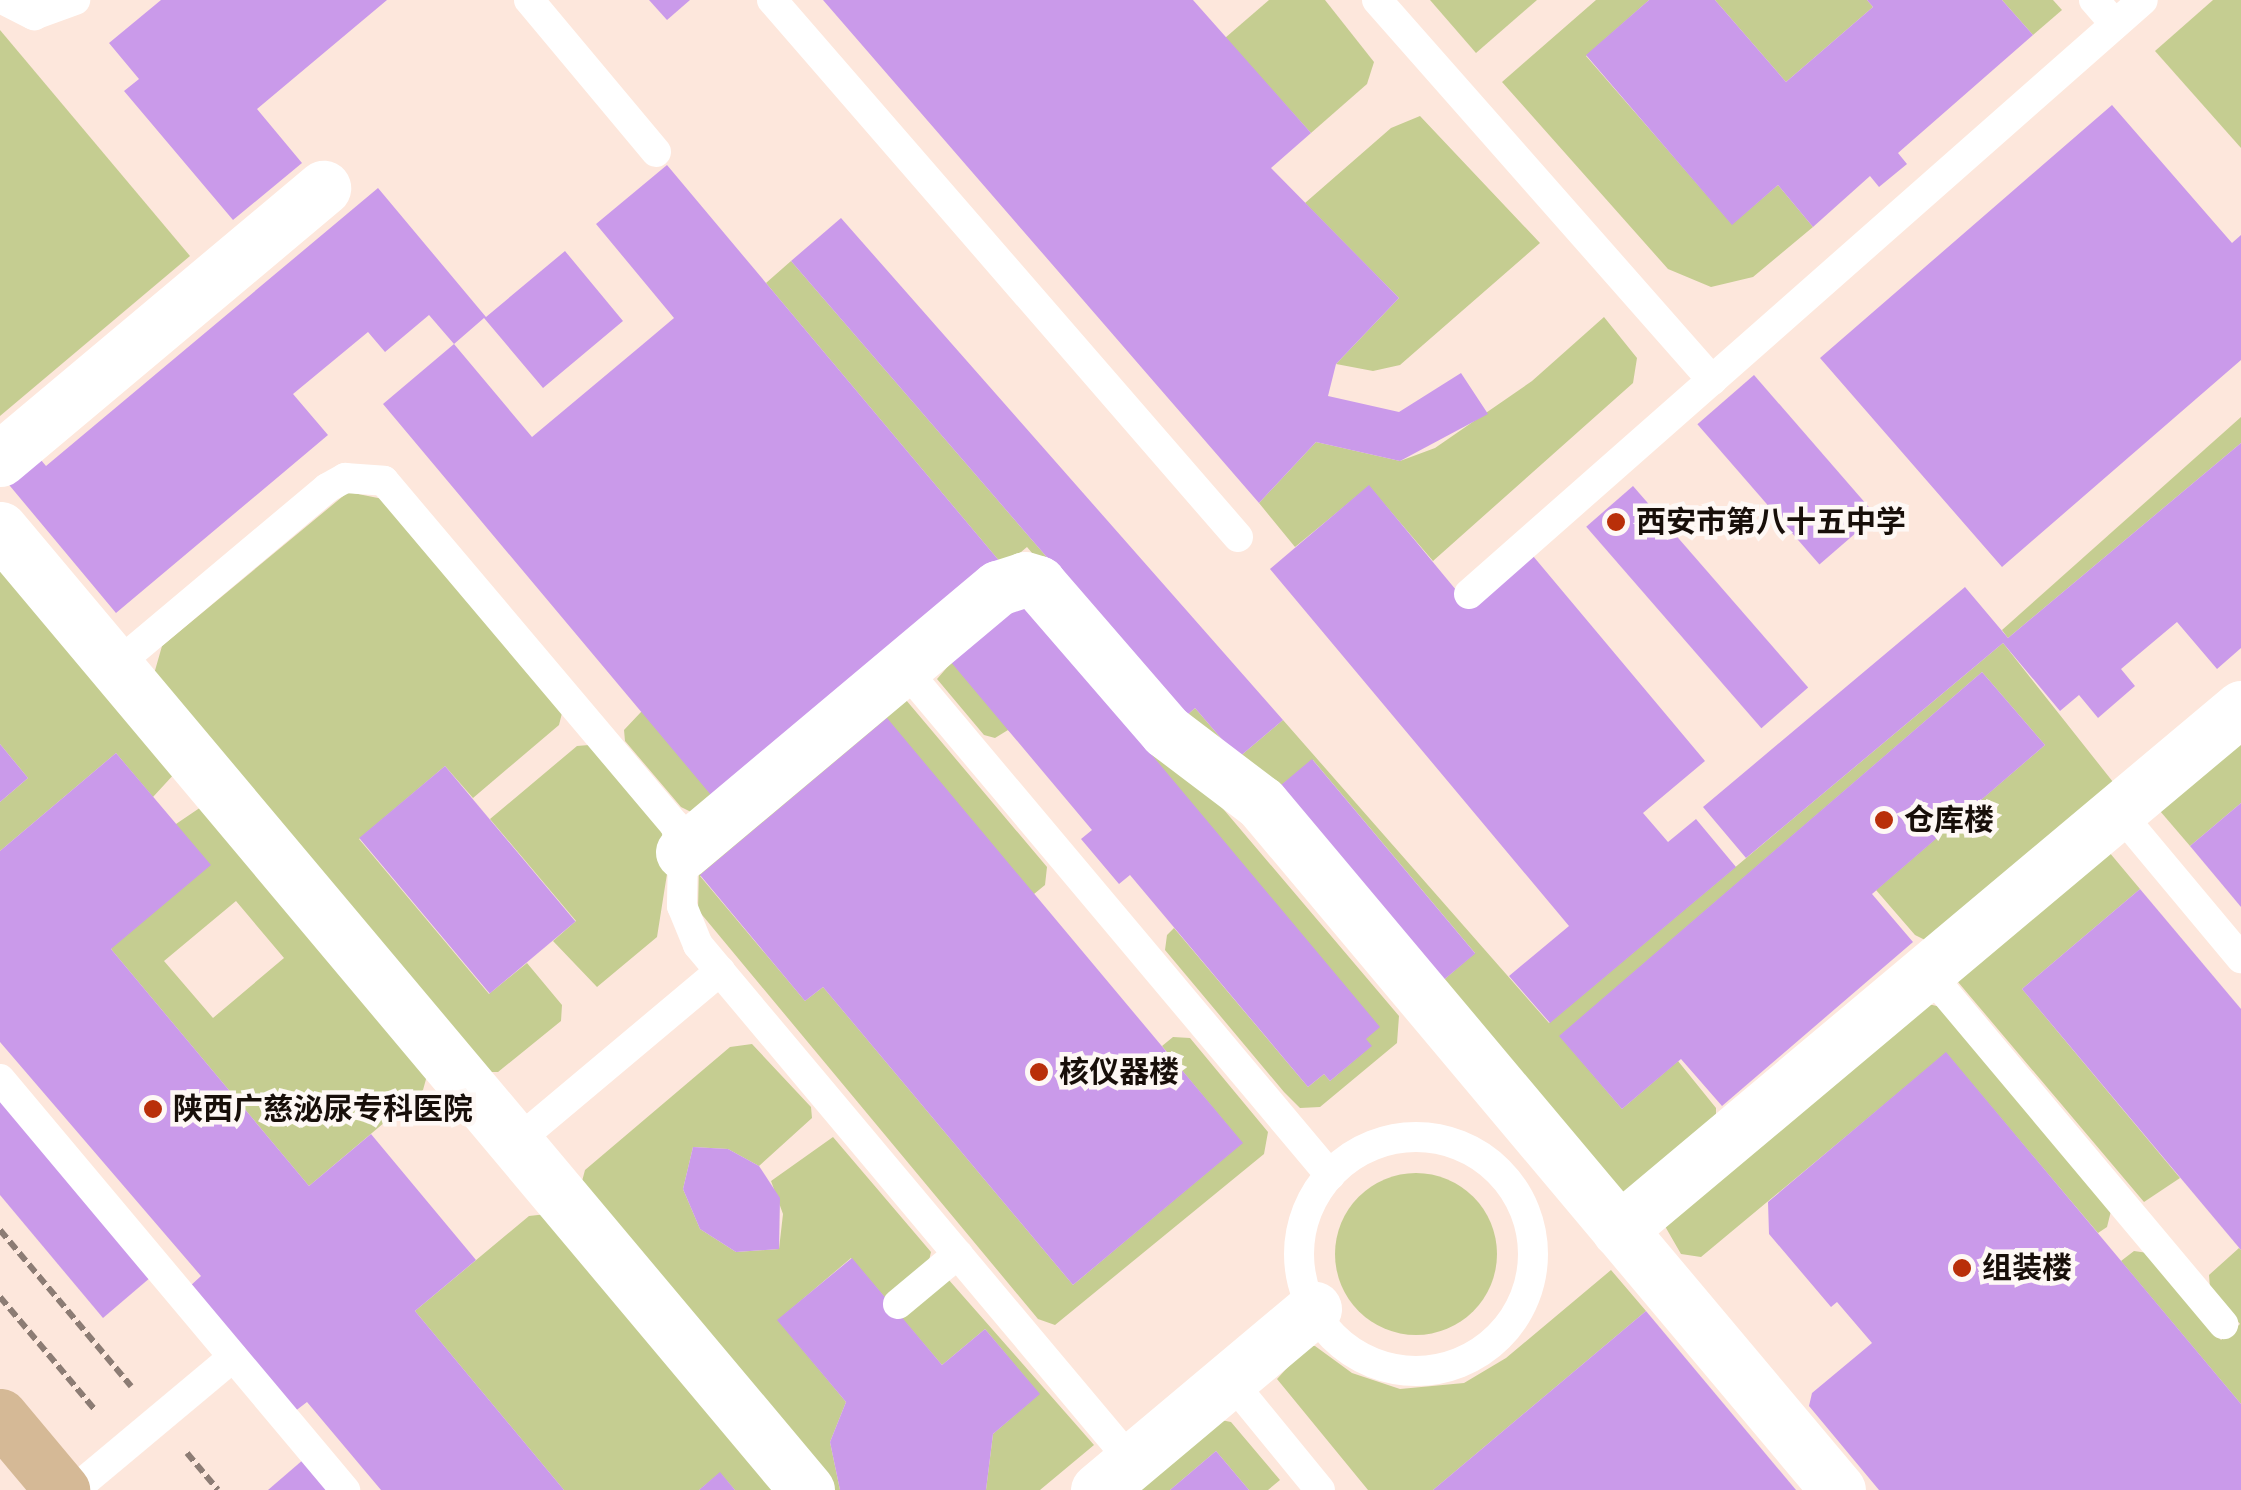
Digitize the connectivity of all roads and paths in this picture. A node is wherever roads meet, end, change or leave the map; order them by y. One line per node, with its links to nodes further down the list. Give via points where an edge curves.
1 (4, 0): 2 (lane, via 34,16)
2 (75, 0)
3 (529, 0): 9 (lane)
4 (772, 0): 14 (lane)
5 (1377, 0): 11 (lane)
6 (2094, 0): 8 (lane)
7 (2143, 0): 8 (lane)
8 (2115, 24): 11 (lane)
9 (656, 152)
10 (323, 188): 12 (street)
11 (1712, 380): 15 (lane)
12 (0, 459)
13 (0, 528): 16 (street)
14 (1238, 537)
15 (1469, 594)
16 (115, 666): 20 (lane, via 327,488 345,478 384,481 666,814); 26 (street)
17 (903, 667): 20 (street); 25 (street, via 998,588 1025,579 1038,584 1166,732 1261,803); 28 (lane)
18 (2241, 708): 19 (street)
19 (2118, 812): 21 (lane); 23 (street)
20 (683, 852): 22 (lane, via 685,920)
21 (2241, 958)
22 (720, 971): 26 (lane); 31 (lane)
23 (1927, 972): 30 (street); 35 (lane)
24 (0, 1079): 36 (lane)
25 (1532, 1126): 27 (lane); 30 (street)
26 (516, 1143): 46 (street)
27 (1490, 1162): 28 (lane, via 1426,1136 1382,1140); 34 (lane, via 1529,1219 1534,1265 1522,1308 1492,1345 1451,1368 1406,1372 1363,1359 1326,1330)
28 (1330, 1175): 34 (lane, via 1311,1200 1298,1244 1303,1288)
29 (0, 1230): 39 (path)
30 (1619, 1230): 48 (street)
31 (958, 1254): 33 (lane); 41 (lane)
32 (0, 1297): 40 (path)
33 (898, 1304)
34 (1314, 1309): 37 (street)
35 (2223, 1324)
36 (233, 1357): 39 (lane); 45 (lane)
37 (1230, 1380): 41 (street); 47 (lane)
38 (0, 1416): 42 (main road)
39 (158, 1419): 40 (lane); 44 (path)
40 (126, 1446): 43 (lane)
41 (1115, 1476)
42 (62, 1490)
43 (74, 1490)
44 (218, 1490)
45 (344, 1490)
46 (807, 1490)
47 (1320, 1490)
48 (1838, 1490)

